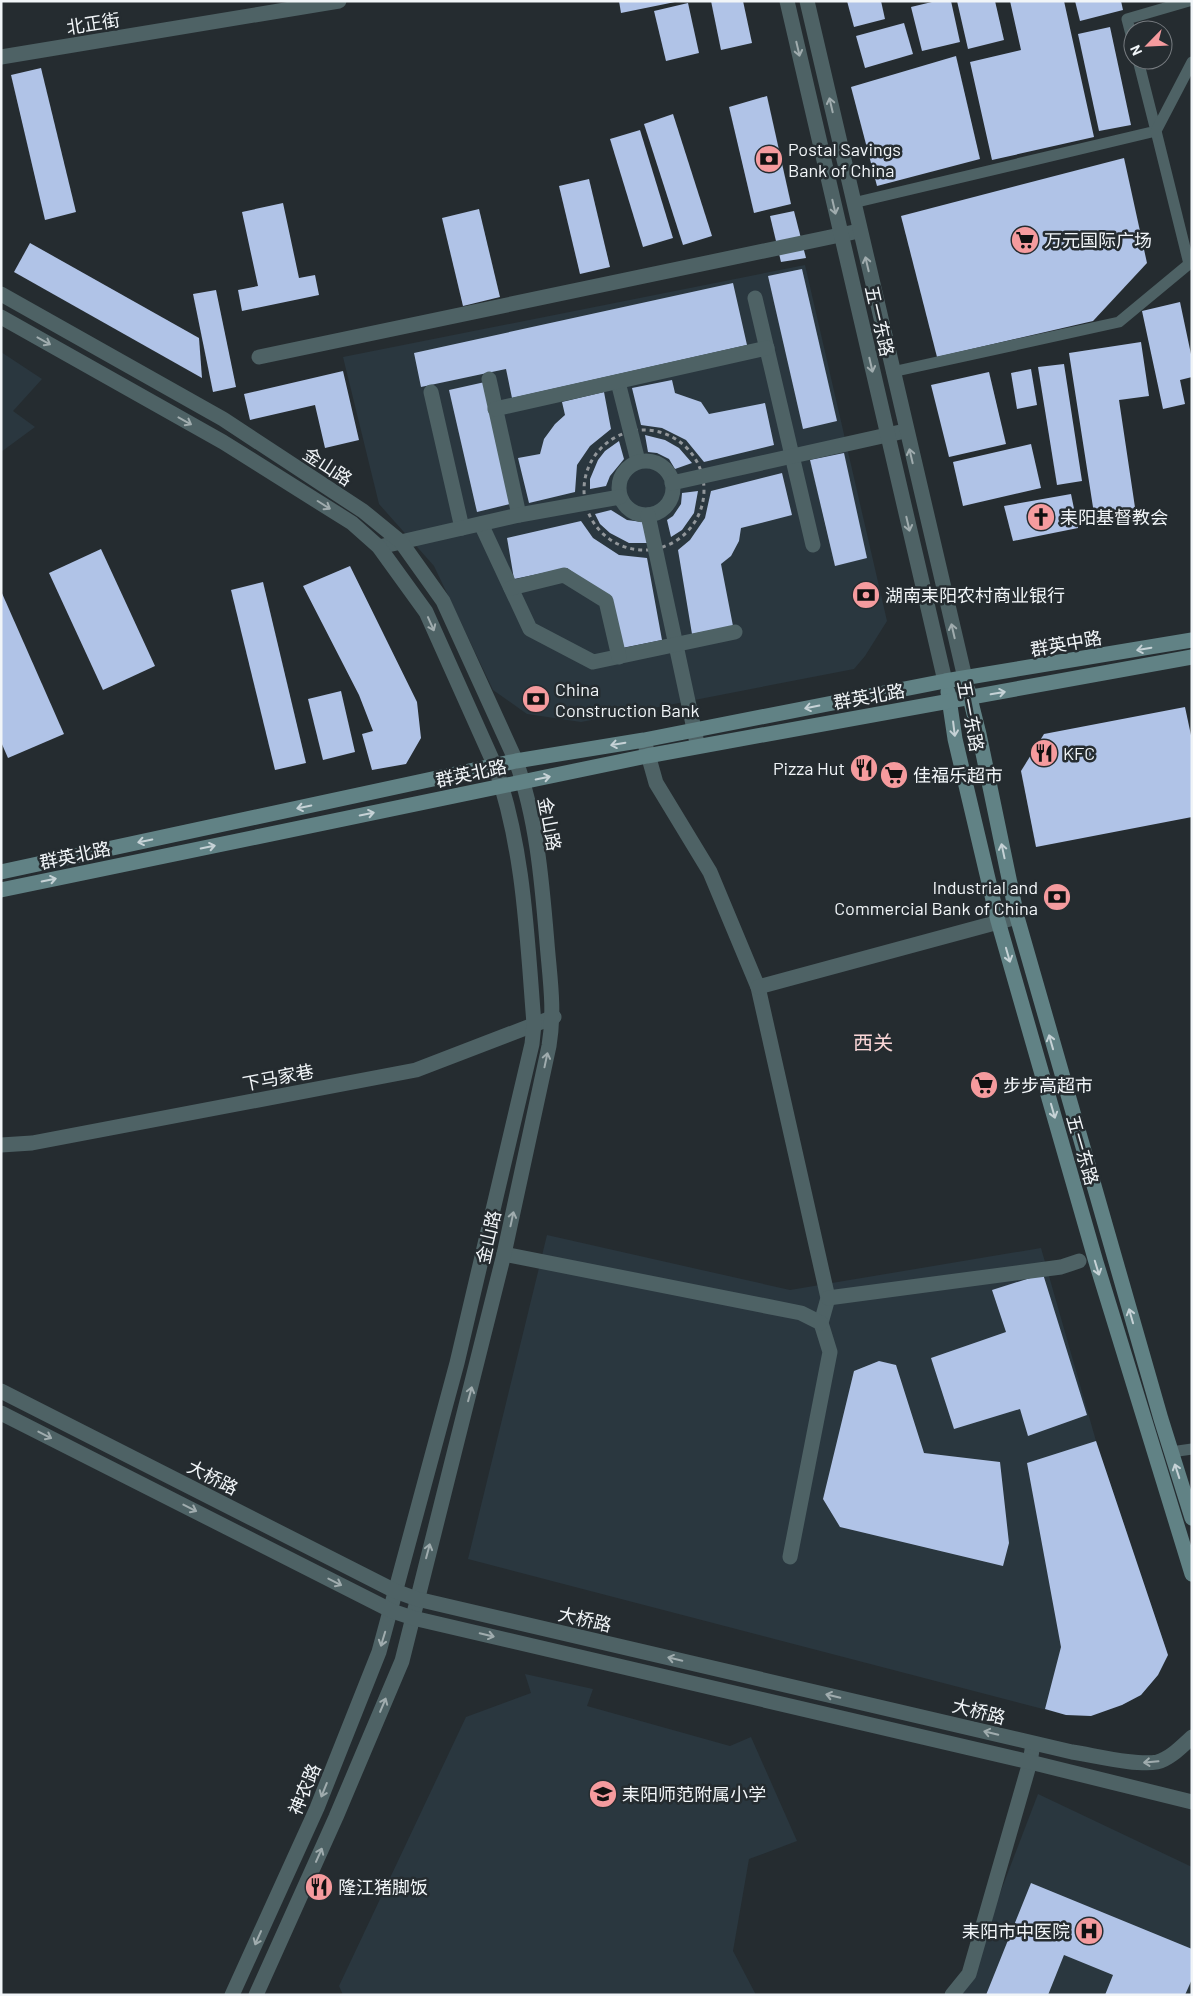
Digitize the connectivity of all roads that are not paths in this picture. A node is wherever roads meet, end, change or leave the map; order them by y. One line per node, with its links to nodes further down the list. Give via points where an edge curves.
1 (339, 1): 6 (street, 北正街)
2 (788, 1): 12 (street, 五一东路, one-way to 12)
3 (807, 1): 10 (street, 五一东路, one-way to 3)
4 (1189, 1): 5 (lane)
5 (1127, 20)
6 (1, 57)
7 (1192, 62): 9 (lane)
8 (1141, 70): 9 (lane)
9 (1156, 131): 10 (lane); 18 (lane, via 1189,264 1119,322)
10 (853, 203): 11 (street, 五一东路)
11 (859, 231): 12 (street); 18 (street, 五一东路, one-way to 11)
12 (840, 234): 17 (street); 24 (street, 五一东路, one-way to 24)
13 (1, 294): 33 (street, 金山路, via 223,420 363,512)
14 (755, 298): 16 (street)
15 (1, 317): 35 (street, 金山路, one-way to 35, via 224,442 352,523)
16 (767, 348): 20 (street); 25 (street)
17 (259, 357)
18 (892, 372): 23 (street, 五一东路)
19 (489, 379): 22 (street)
20 (618, 382): 22 (street); 26 (street)
21 (431, 392): 32 (street)
22 (496, 409): 29 (street)
23 (905, 431): 24 (street); 42 (street, 五一东路, one-way to 23)
24 (888, 435): 25 (street); 43 (street, 五一东路, one-way to 43)
25 (792, 456): 27 (street); 34 (street)
26 (638, 461): 27 (street, via 653,461 661,465); 28 (street, via 622,473)
27 (672, 483): 30 (street, via 671,498 666,506)
28 (620, 497): 29 (street); 30 (street, via 632,511)
29 (519, 515): 31 (street)
30 (648, 515): 39 (street)
31 (481, 524): 32 (street); 36 (street)
32 (462, 528): 33 (street)
33 (401, 542): 35 (street); 50 (street, 金山路, via 444,601)
34 (813, 545)
35 (379, 547): 51 (street, 金山路, one-way to 51, via 426,612)
36 (511, 588): 40 (street, via 530,629 593,662); 40 (street, via 564,575 606,601)
37 (735, 632): 39 (street)
38 (1192, 640): 42 (main road, 群英中路, one-way to 42)
39 (676, 645): 40 (street); 46 (street)
40 (619, 657)
41 (1192, 657): 44 (main road, 群英中路, one-way to 41)
42 (965, 678): 43 (main road, 群英中路); 44 (main road, 五一东路)
43 (946, 681): 45 (main road, 五一东路); 46 (main road, 群英北路, one-way to 46)
44 (970, 698): 45 (main road, 群英中路); 56 (main road, 五一东路, one-way to 44)
45 (950, 701): 48 (main road, 群英北路); 57 (main road, 五一东路, one-way to 57, via 955,739)
46 (695, 730): 47 (main road, 群英北路); 48 (street)
47 (644, 740): 49 (street); 50 (main road, 群英北路, one-way to 50)
48 (698, 746): 49 (main road, 群英北路)
49 (648, 756): 52 (main road, 群英北路, one-way to 49); 58 (street, via 656,783 710,872)
50 (516, 762): 51 (main road, 群英北路); 52 (street, 金山路)
51 (494, 766): 53 (street, 金山路); 54 (main road, 群英北路, one-way to 54)
52 (524, 782): 53 (main road, 群英北路); 59 (street, 金山路, via 542,880)
53 (502, 786): 55 (main road, 群英北路, one-way to 53); 60 (street, 金山路, via 523,884)
54 (1, 872)
55 (1, 890)
56 (1017, 917): 57 (street); 69 (main road, 五一东路, one-way to 56)
57 (998, 921): 58 (street); 72 (main road, 五一东路, one-way to 72, via 1096,1262)
58 (758, 987): 64 (street)
59 (554, 1017): 60 (street, 下马家巷); 62 (street, 金山路, one-way to 59)
60 (534, 1024): 61 (street, 下马家巷, via 416,1070 32,1143); 73 (street, 金山路, via 457,1363)
61 (1, 1145)
62 (504, 1254): 65 (street, via 801,1313); 74 (street, 金山路, one-way to 62)
63 (1080, 1261): 64 (street, via 1061,1267)
64 (828, 1298): 65 (street)
65 (821, 1323): 71 (street, via 830,1352)
66 (1, 1390): 73 (street, 大桥路)
67 (1, 1413): 75 (street, one-way to 75)
68 (1192, 1449): 69 (lane)
69 (1170, 1452): 70 (main road, 五一东路, one-way to 69)
70 (1192, 1518)
71 (790, 1557)
72 (1192, 1574)
73 (395, 1591): 74 (street, 大桥路); 75 (street, 神农路)
74 (417, 1599): 76 (street); 78 (street, 大桥路, one-way to 74)
75 (392, 1610): 76 (street); 81 (street, 神农路, one-way to 81, via 379,1652 317,1808)
76 (413, 1618): 79 (street, one-way to 79); 82 (street, one-way to 76, via 398,1671)
77 (1192, 1738): 78 (street, 大桥路, one-way to 78, via 1158,1762 1144,1763)
78 (1033, 1744): 79 (street)
79 (1030, 1762): 80 (street); 83 (street, via 969,1974)
80 (1192, 1802)
81 (232, 1995)
82 (256, 1995)
83 (952, 1995)

